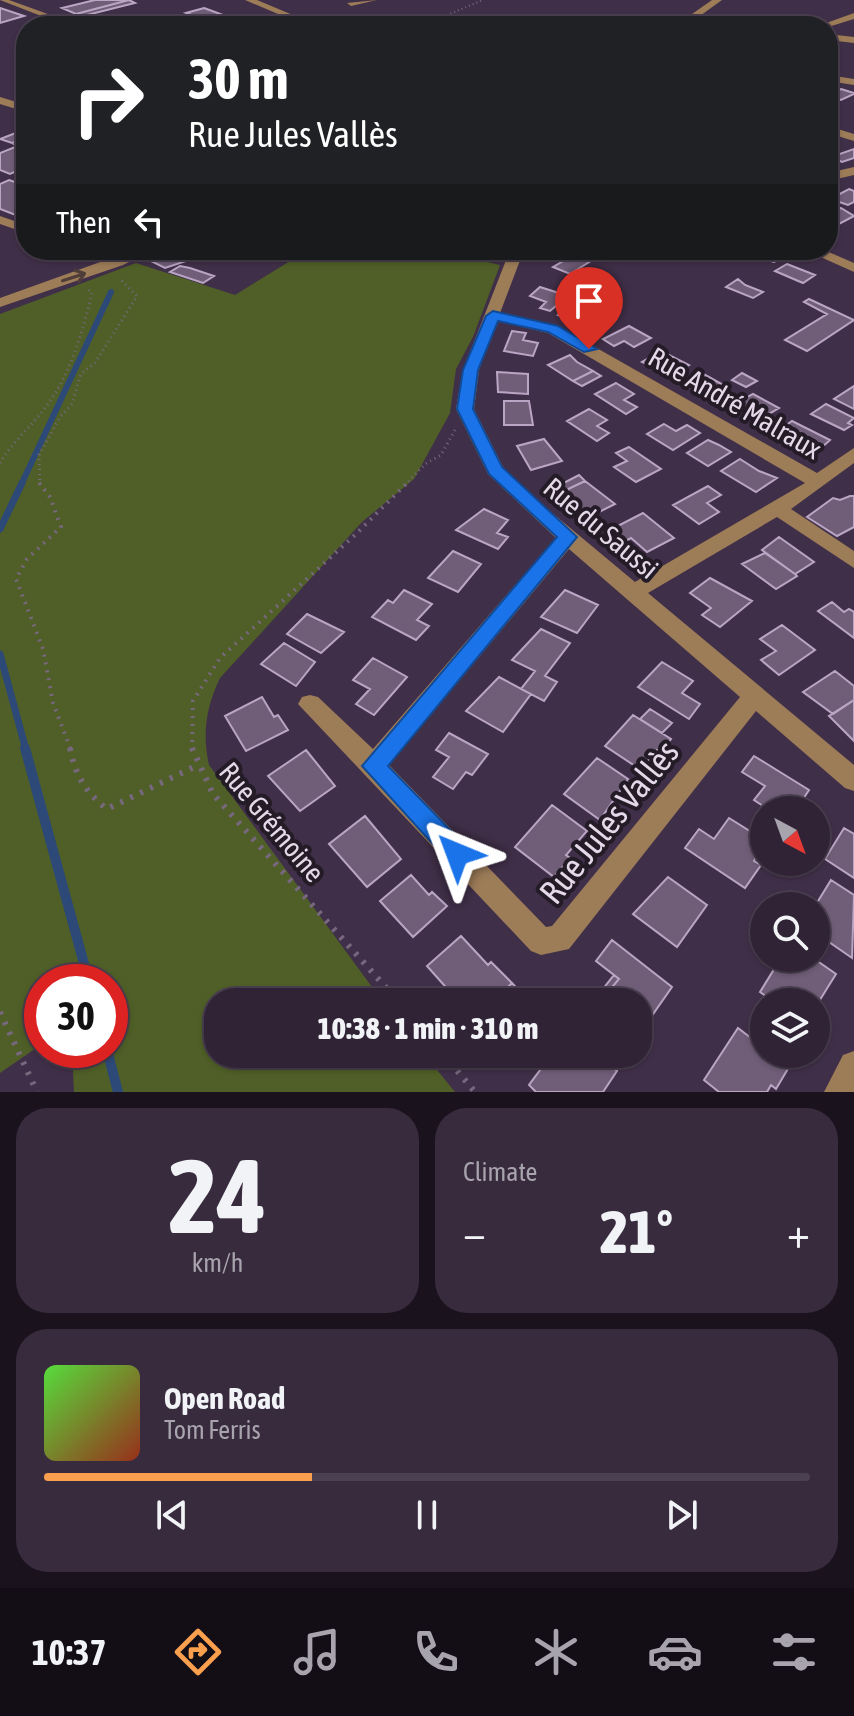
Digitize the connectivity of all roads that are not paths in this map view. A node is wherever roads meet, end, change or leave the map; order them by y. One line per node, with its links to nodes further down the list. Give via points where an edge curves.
1 (1, 0): 6 (street)
2 (249, 0): 7 (street)
3 (373, 0): 5 (street)
4 (718, 0): 8 (street)
5 (351, 3)
6 (47, 16)
7 (289, 16)
8 (695, 16)
9 (102, 260): 13 (street)
10 (123, 260): 13 (street)
11 (512, 260): 16 (street, Rue du Saussi)
12 (835, 260): 14 (street)
13 (111, 265): 15 (street, one-way to 13)
14 (854, 268)
15 (0, 303)
16 (493, 316): 18 (street, Rue André Malraux, via 553,329); 20 (street, Rue du Saussi, via 471,370 465,409 495,470)
17 (854, 454): 18 (street)
18 (818, 482): 19 (street)
19 (777, 508): 21 (street); 22 (street)
20 (568, 537): 22 (street, Rue du Saussi); 25 (street)
21 (854, 561)
22 (634, 592): 23 (street, Rue du Saussi)
23 (755, 695): 25 (street, Rue Jules Vallès, via 559,939 541,941); 26 (street, Rue du Saussi)
24 (310, 704): 25 (street, Rue Jules Vallès)
25 (374, 766)
26 (854, 780)
27 (854, 1066): 28 (street)
28 (840, 1092)

